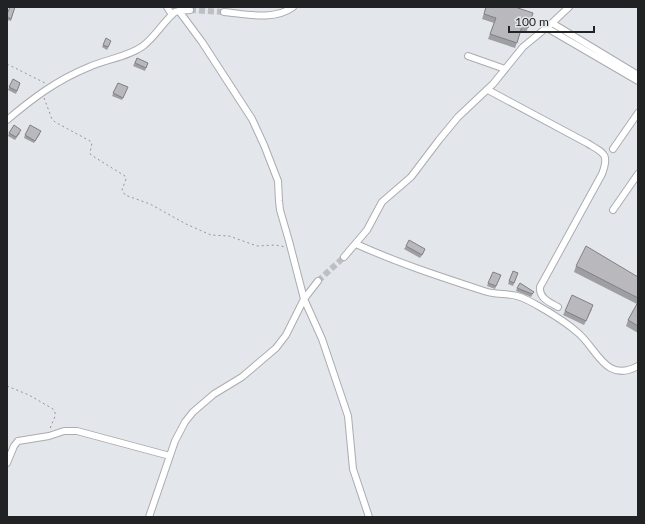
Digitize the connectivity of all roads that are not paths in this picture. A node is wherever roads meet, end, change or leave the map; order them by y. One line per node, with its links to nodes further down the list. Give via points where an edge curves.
1 (167, 7): 9 (street)
2 (252, 7): 8 (street)
3 (293, 7): 8 (street, via 280,14)
4 (568, 7): 10 (street)
5 (190, 10): 6 (street)
6 (179, 11): 9 (street); 24 (street, via 213,58 259,132 278,181 278,201)
7 (224, 12): 8 (street)
8 (254, 14)
9 (172, 15): 17 (street, via 138,48 79,71 50,86)
10 (549, 25): 12 (street, via 523,47); 13 (street); 14 (street)
11 (468, 56): 12 (street)
12 (505, 69): 15 (street)
13 (638, 75)
14 (638, 81)
15 (488, 90): 21 (street, via 458,117 411,177 382,202); 25 (street, via 601,151 606,160 602,174 540,287 541,296)
16 (638, 113): 18 (street)
17 (7, 120)
18 (613, 149)
19 (638, 174): 20 (street)
20 (613, 210)
21 (356, 244): 22 (street); 26 (street, via 471,287 524,299 565,322 610,368 624,371)
22 (344, 257)
23 (318, 281): 24 (street)
24 (304, 299): 27 (street, via 286,335 276,348 193,412 180,430); 30 (street, via 322,339 348,416 353,469)
25 (558, 307)
26 (638, 366)
27 (170, 456): 28 (street, via 77,431 64,431 18,441); 29 (street)
28 (7, 463)
29 (149, 517)
30 (369, 517)

